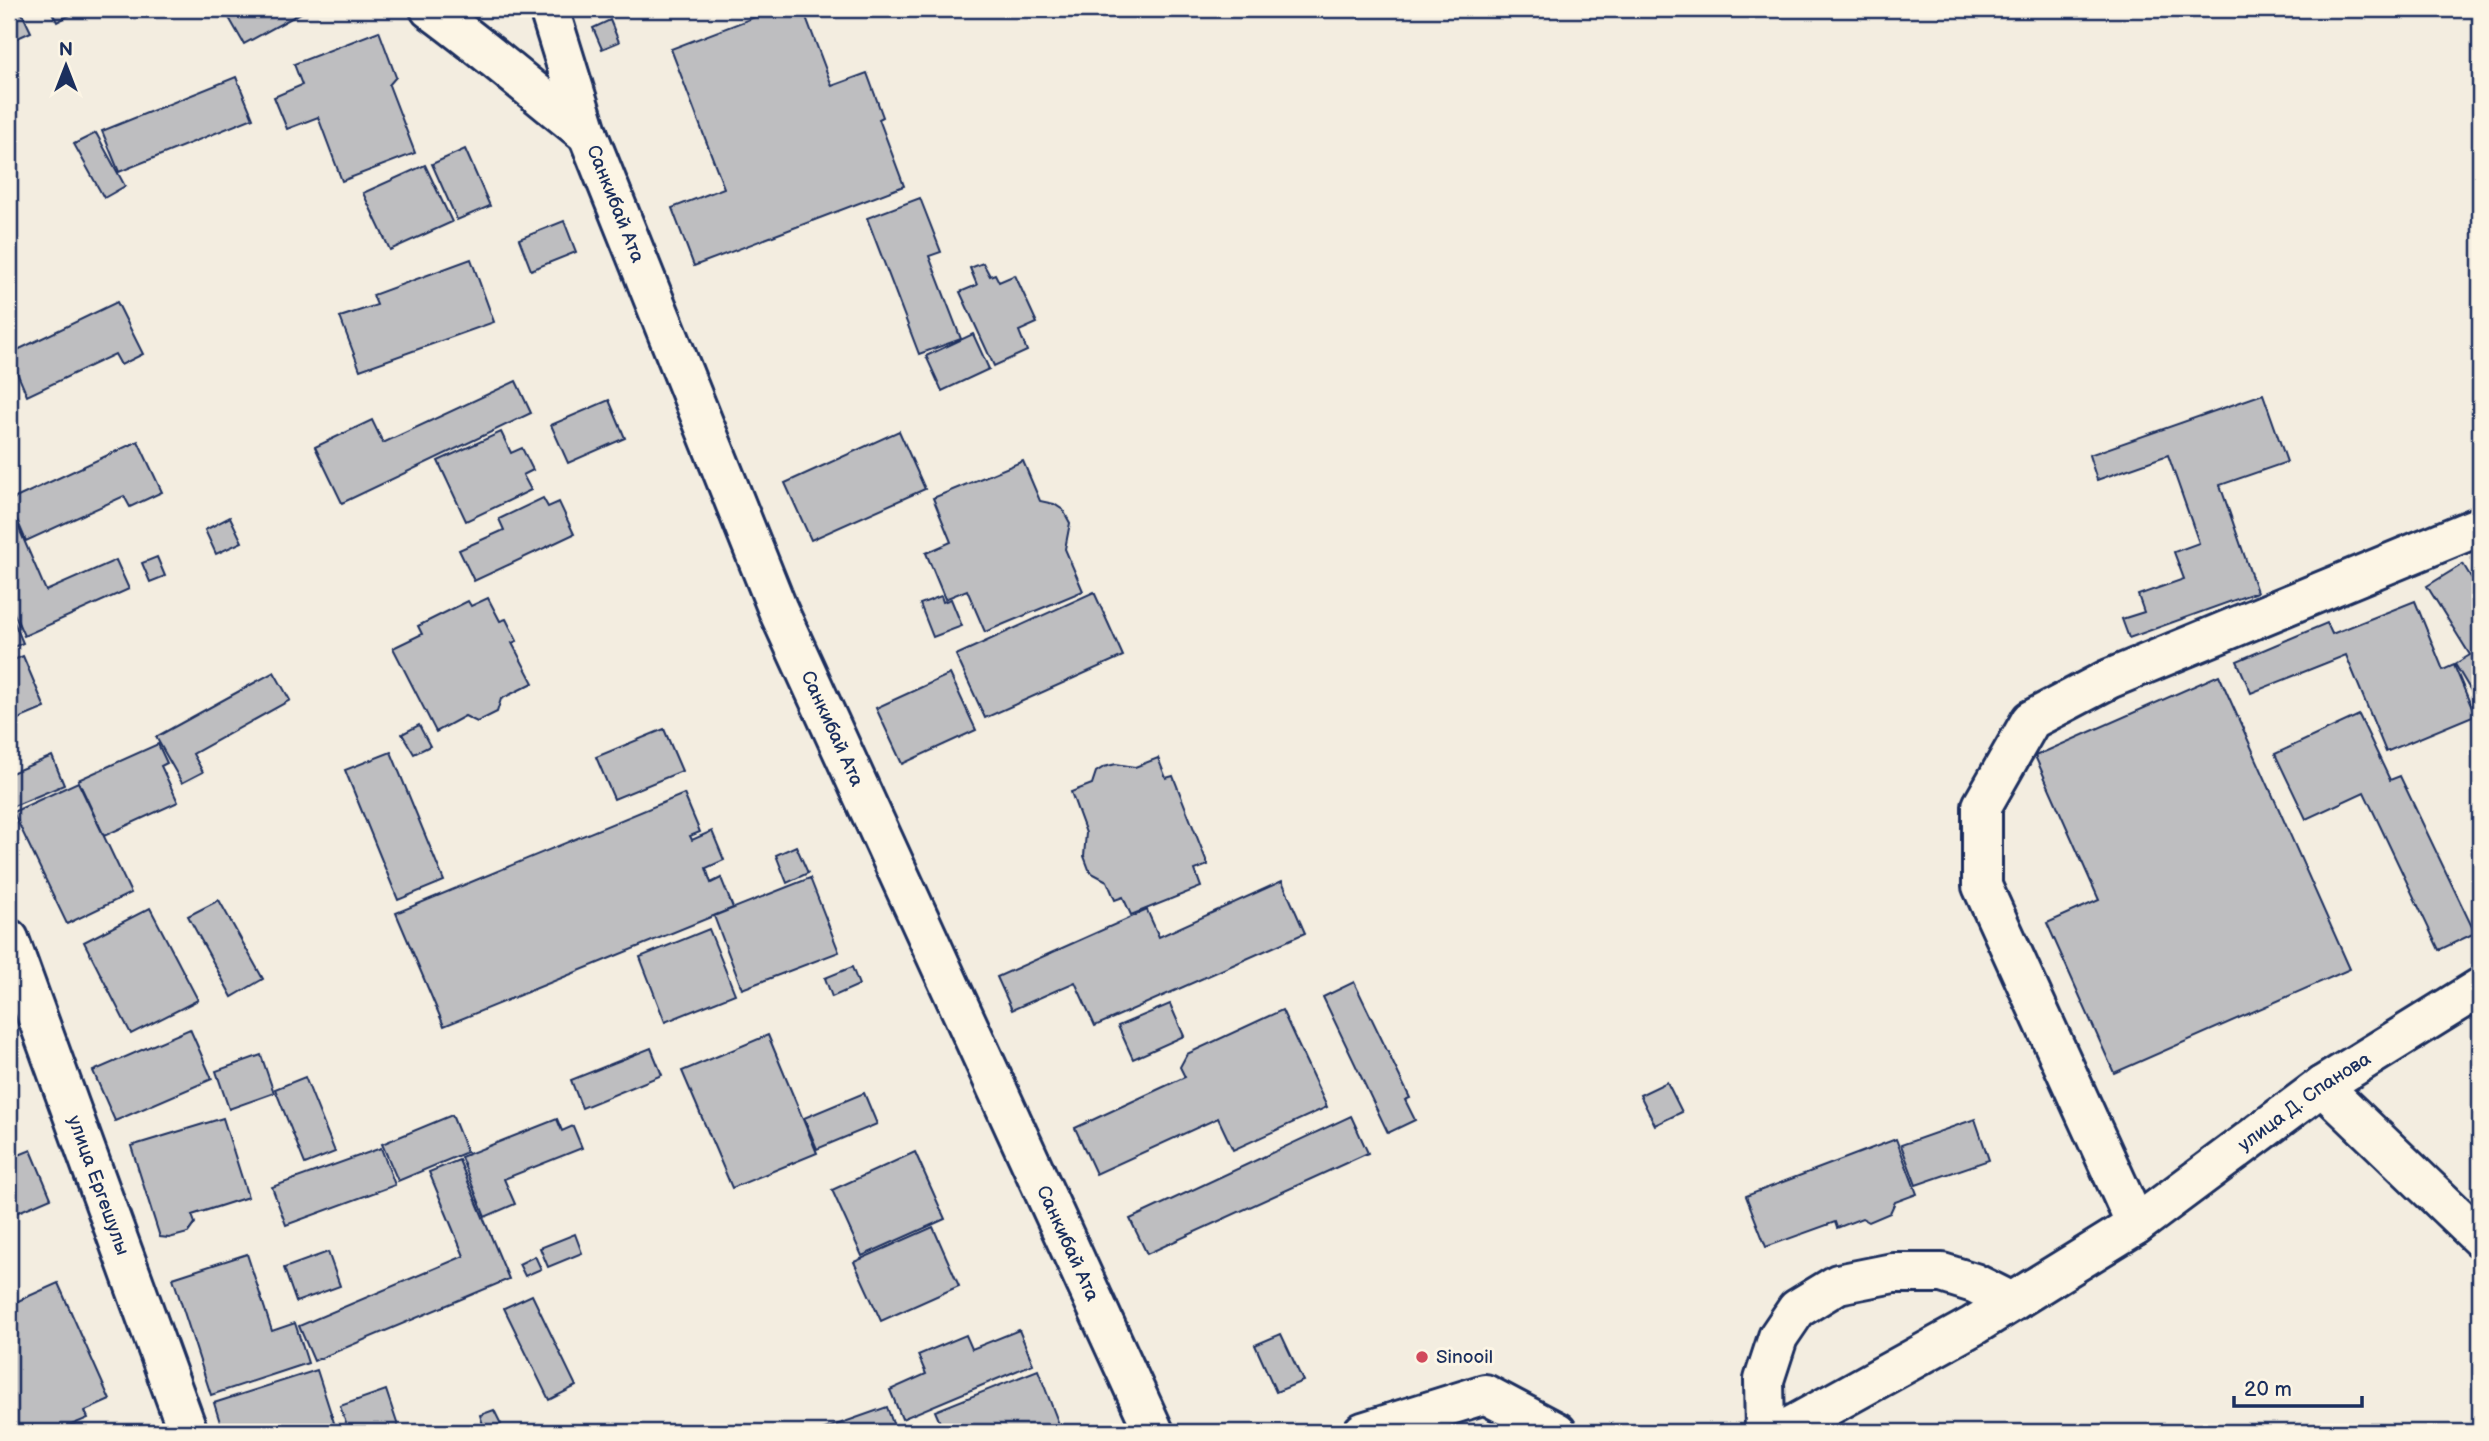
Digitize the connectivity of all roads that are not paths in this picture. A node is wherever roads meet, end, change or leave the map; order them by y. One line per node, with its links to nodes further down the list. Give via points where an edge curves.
1 (430, 9): 3 (street)
2 (549, 9): 3 (street, Санкибай Ата)
3 (588, 135): 13 (street, Санкибай Ата, via 778,610)
4 (2480, 526): 8 (street, via 2109,679 2031,720 1982,806 1982,886)
5 (9, 939): 12 (street, улица Ергешулы)
6 (2480, 988): 7 (street, улица Д. Спанова)
7 (2322, 1086): 8 (street, улица Д. Спанова); 9 (street)
8 (2136, 1225): 10 (street, улица Д. Спанова)
9 (2480, 1238)
10 (2012, 1302): 15 (street, via 1942,1273 1893,1273 1838,1284 1797,1309 1778,1337 1764,1380); 16 (street, улица Д. Спанова)
11 (1370, 1431): 14 (street, via 1485,1394)
12 (188, 1432)
13 (1154, 1432)
14 (1557, 1432)
15 (1765, 1432)
16 (1781, 1432)

